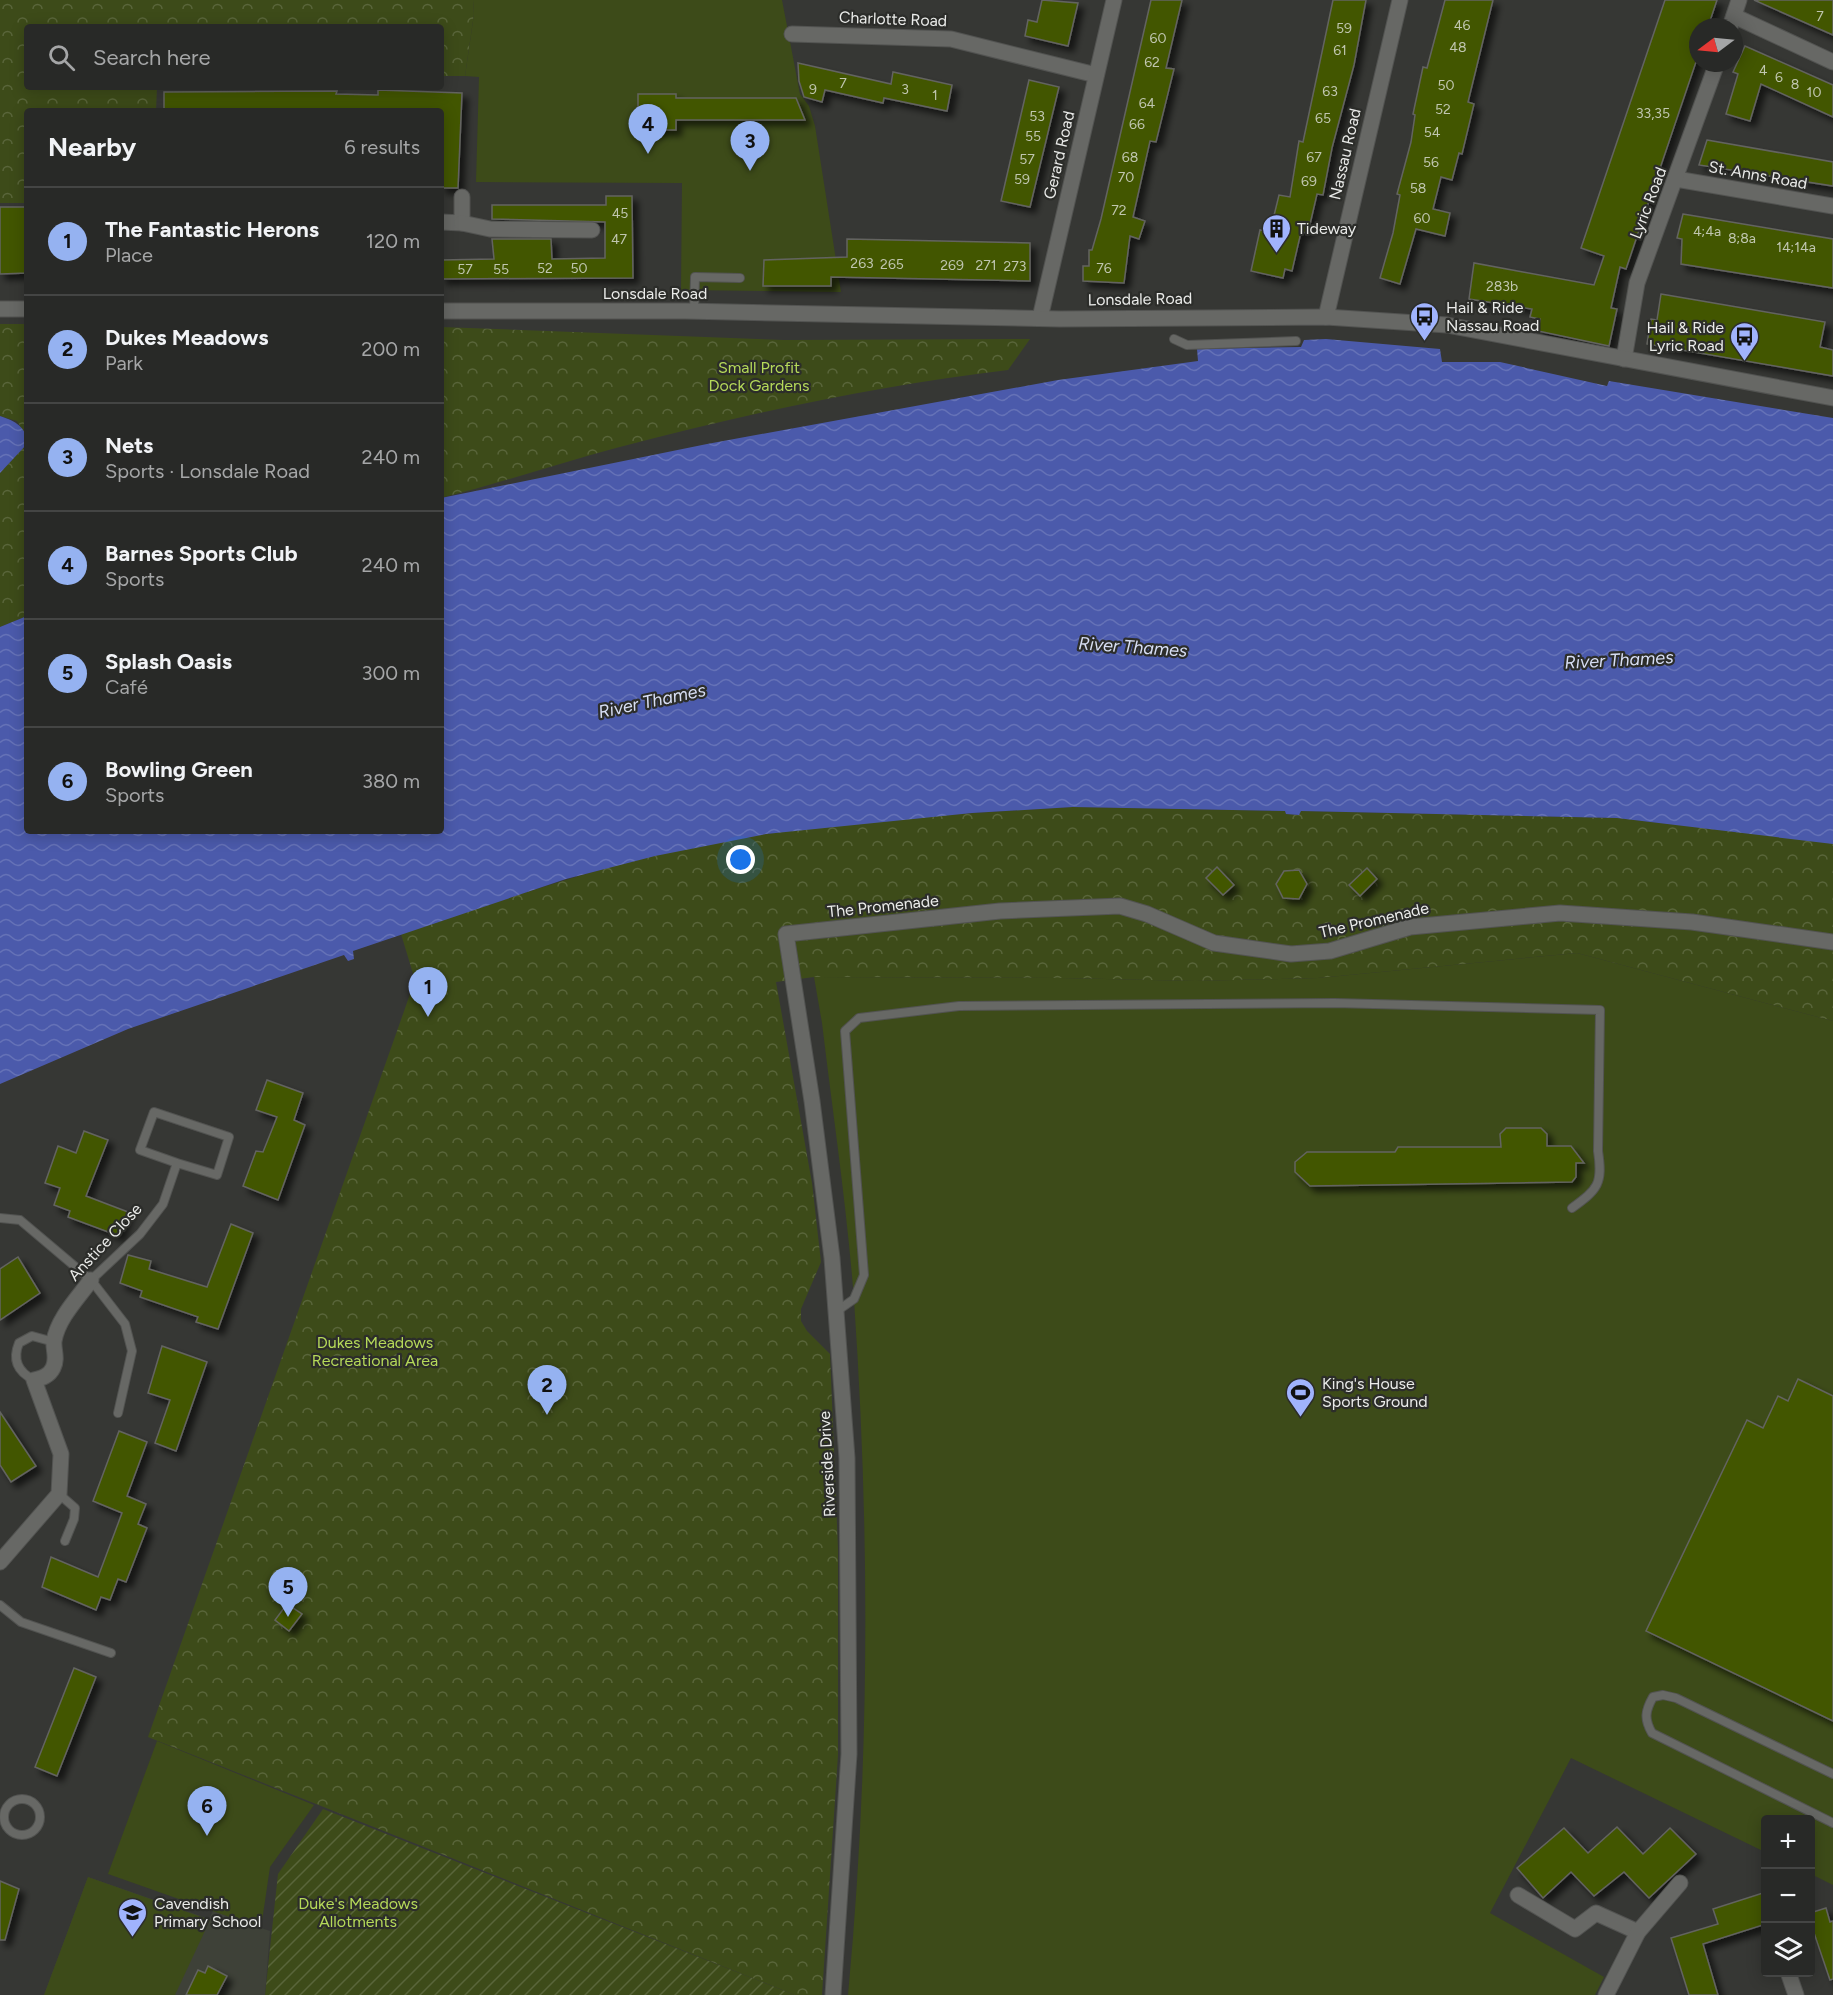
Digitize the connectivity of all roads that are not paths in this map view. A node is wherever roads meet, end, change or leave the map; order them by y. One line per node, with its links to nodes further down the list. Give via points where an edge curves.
1 (1114, 0): 9 (street, Gerard Road)
2 (1400, 0): 21 (street, Nassau Road)
3 (1739, 0): 4 (street)
4 (1733, 18)
5 (1743, 26): 7 (street)
6 (792, 34): 9 (street, Charlotte Road, via 951,39)
7 (1833, 62)
8 (1714, 72): 10 (street, Lyric Road)
9 (1096, 75): 22 (street, Gerard Road)
10 (1676, 179): 12 (street, St. Anns Road); 25 (street, Lyric Road, via 1637,283)
11 (462, 197): 14 (street)
12 (1833, 206)
13 (444, 222): 14 (street)
14 (462, 223): 15 (street, via 490,229)
15 (592, 230)
16 (740, 278): 20 (lane, via 695,277)
17 (0, 309): 18 (street)
18 (24, 309)
19 (444, 311): 20 (street, Lonsdale Road)
20 (694, 311): 22 (street, Lonsdale Road)
21 (1326, 317): 22 (street, Lonsdale Road); 25 (street, Lonsdale Road, via 1447,325)
22 (1040, 318)
23 (1174, 339): 24 (lane, via 1187,345)
24 (1296, 341)
25 (1624, 359): 26 (street, Lonsdale Road)
26 (1833, 398)
27 (786, 934): 28 (street, The Promenade, via 1000,911 1120,906 1214,944 1291,954 1330,951 1410,927 1560,913 1692,922); 33 (street, Riverside Drive, via 812,1101)
28 (1833, 942)
29 (177, 1164): 29 (lane, via 140,1150 154,1112 229,1137 217,1175); 32 (lane, Anstice Close, via 162,1204 140,1234)
30 (1572, 1208): 33 (lane, via 1594,1190 1601,1173 1600,1010 1335,1003 959,1006 860,1018 845,1031 864,1275 854,1299)
31 (0, 1218): 32 (lane, via 20,1220)
32 (91, 1280): 34 (street, Anstice Close, via 66,1313); 36 (lane, via 125,1324 132,1351)
33 (837, 1311): 49 (street, Riverside Drive, via 847,1458 849,1754)
34 (54, 1342): 35 (street, via 57,1357 52,1369); 35 (lane, via 32,1336 19,1342 15,1353 18,1368)
35 (34, 1380): 37 (street, via 61,1454)
36 (118, 1413)
37 (59, 1494): 38 (lane, via 75,1508); 39 (street)
38 (65, 1541)
39 (0, 1562)
40 (0, 1605): 41 (lane, via 21,1622)
41 (111, 1653)
42 (1833, 1774): 44 (lane, via 1676,1698 1653,1697 1648,1705 1645,1715 1652,1733)
43 (2, 1819): 43 (lane, via 9,1831 27,1835 37,1828 40,1816 32,1801 20,1799 9,1803)
44 (1833, 1823)
45 (1680, 1883): 47 (street)
46 (1518, 1895): 47 (street, via 1575,1929 1596,1913)
47 (1638, 1932): 50 (street)
48 (1790, 1977): 51 (street)
49 (833, 1995)
50 (1606, 1995)
51 (1796, 1995)

